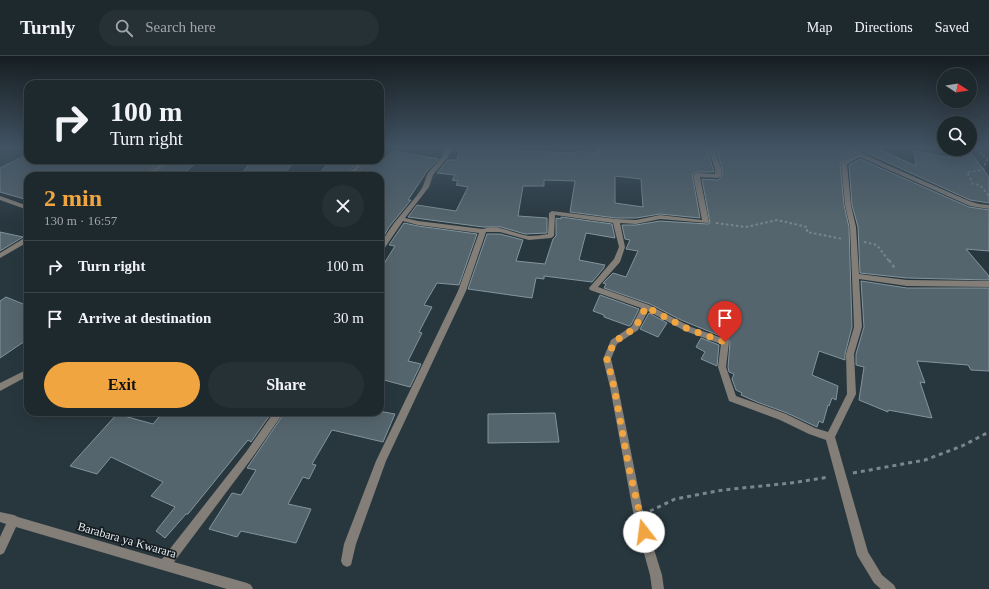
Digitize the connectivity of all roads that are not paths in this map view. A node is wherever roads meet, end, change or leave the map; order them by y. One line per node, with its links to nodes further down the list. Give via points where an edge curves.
1 (433, 173): 8 (street, via 426,187)
2 (718, 173): 9 (street, via 718,176 696,175 706,222 660,217 636,222)
3 (845, 173): 14 (street)
4 (901, 173): 7 (street, via 957,197)
5 (0, 198): 6 (street)
6 (24, 207)
7 (989, 207)
8 (401, 219): 10 (street); 12 (street)
9 (616, 221): 10 (street, via 552,213 551,236 530,238 493,229); 16 (street, via 622,247 618,260 594,288)
10 (483, 231): 24 (street, via 462,291 381,460 350,544)
11 (24, 241): 13 (street)
12 (384, 244)
13 (0, 256)
14 (856, 276): 15 (street, via 907,283); 20 (street, via 858,327 850,354 852,394)
15 (989, 284)
16 (646, 307): 20 (street, via 688,329 725,342 722,367 732,398); 27 (street, via 635,328 614,342 607,359 639,517)
17 (24, 374): 18 (street)
18 (0, 387)
19 (276, 416): 25 (street)
20 (830, 437): 28 (street, via 863,554 878,579)
21 (0, 517): 22 (street, Barabara ya Kwarara)
22 (14, 520): 23 (street); 25 (street, Barabara ya Kwarara)
23 (0, 549)
24 (347, 561)
25 (165, 564): 26 (street, Barabara ya Kwarara)
26 (247, 589)
27 (658, 589)
28 (890, 589)

